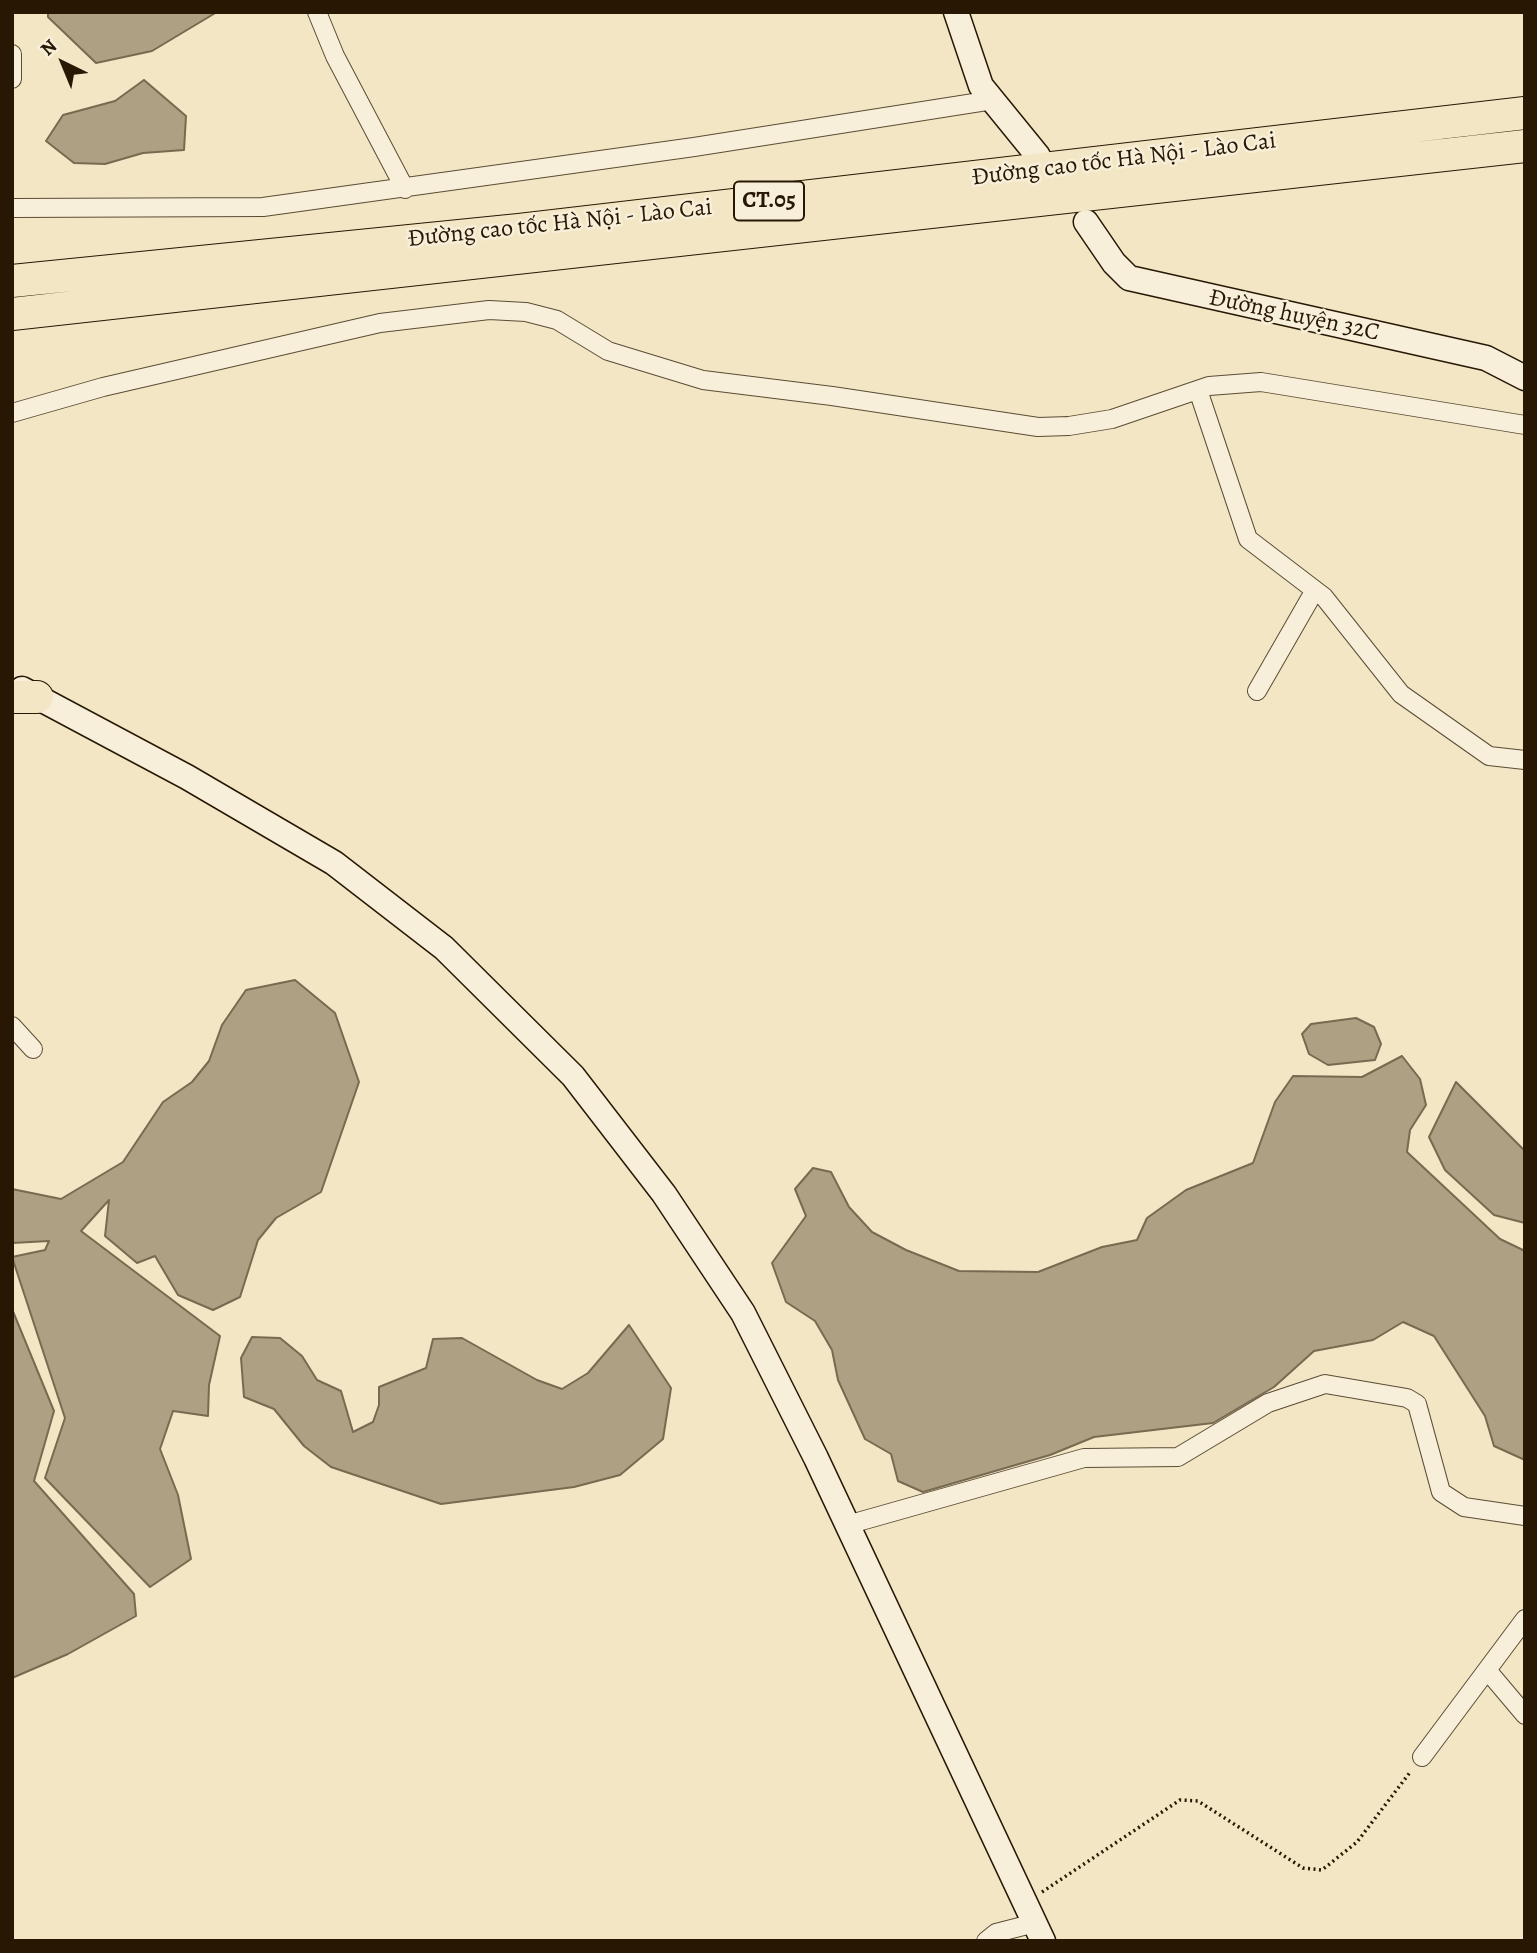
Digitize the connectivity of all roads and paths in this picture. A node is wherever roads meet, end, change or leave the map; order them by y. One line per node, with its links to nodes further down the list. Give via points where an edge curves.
1 (317, 12): 9 (street)
2 (956, 12): 5 (main road, via 981,86)
3 (12, 54): 4 (street)
4 (12, 79)
5 (993, 100): 8 (main road); 9 (street)
6 (1525, 113): 12 (highway, Đường cao tốc Hà Nội - Lào Cai / CT.05, via 519,230)
7 (1525, 146): 13 (highway, Đường cao tốc Hà Nội - Lào Cai / CT.05)
8 (1038, 156)
9 (405, 189): 10 (street, via 264,207)
10 (12, 208)
11 (1086, 222): 14 (main road, Đường huyện 32C, via 1129,278 1486,358)
12 (12, 281)
13 (12, 314)
14 (1525, 378)
15 (1198, 390): 16 (street, via 1112,419 1038,427 704,380 608,351 557,320 489,310 380,323 103,387); 17 (street, via 1261,382); 18 (street, via 1248,539)
16 (12, 413)
17 (1525, 425)
18 (1315, 590): 19 (street); 21 (street, via 1401,694 1489,756)
19 (1257, 691)
20 (17, 695): 25 (main road, via 187,776 334,863 444,948 573,1076 664,1194 743,1313)
21 (1525, 760)
22 (12, 1026): 23 (street)
23 (33, 1049)
24 (1525, 1516): 25 (street, via 1464,1507 1441,1492 1417,1404 1407,1398 1325,1384 1268,1403 1178,1457 1084,1458)
25 (847, 1525): 30 (main road)
26 (1525, 1619): 27 (street)
27 (1487, 1670): 28 (street); 29 (street)
28 (1525, 1715)
29 (1422, 1757): 30 (path, via 1357,1842 1322,1870 1303,1868 1198,1801 1180,1800)
30 (1035, 1922): 31 (street, via 996,1933)
31 (986, 1941)

